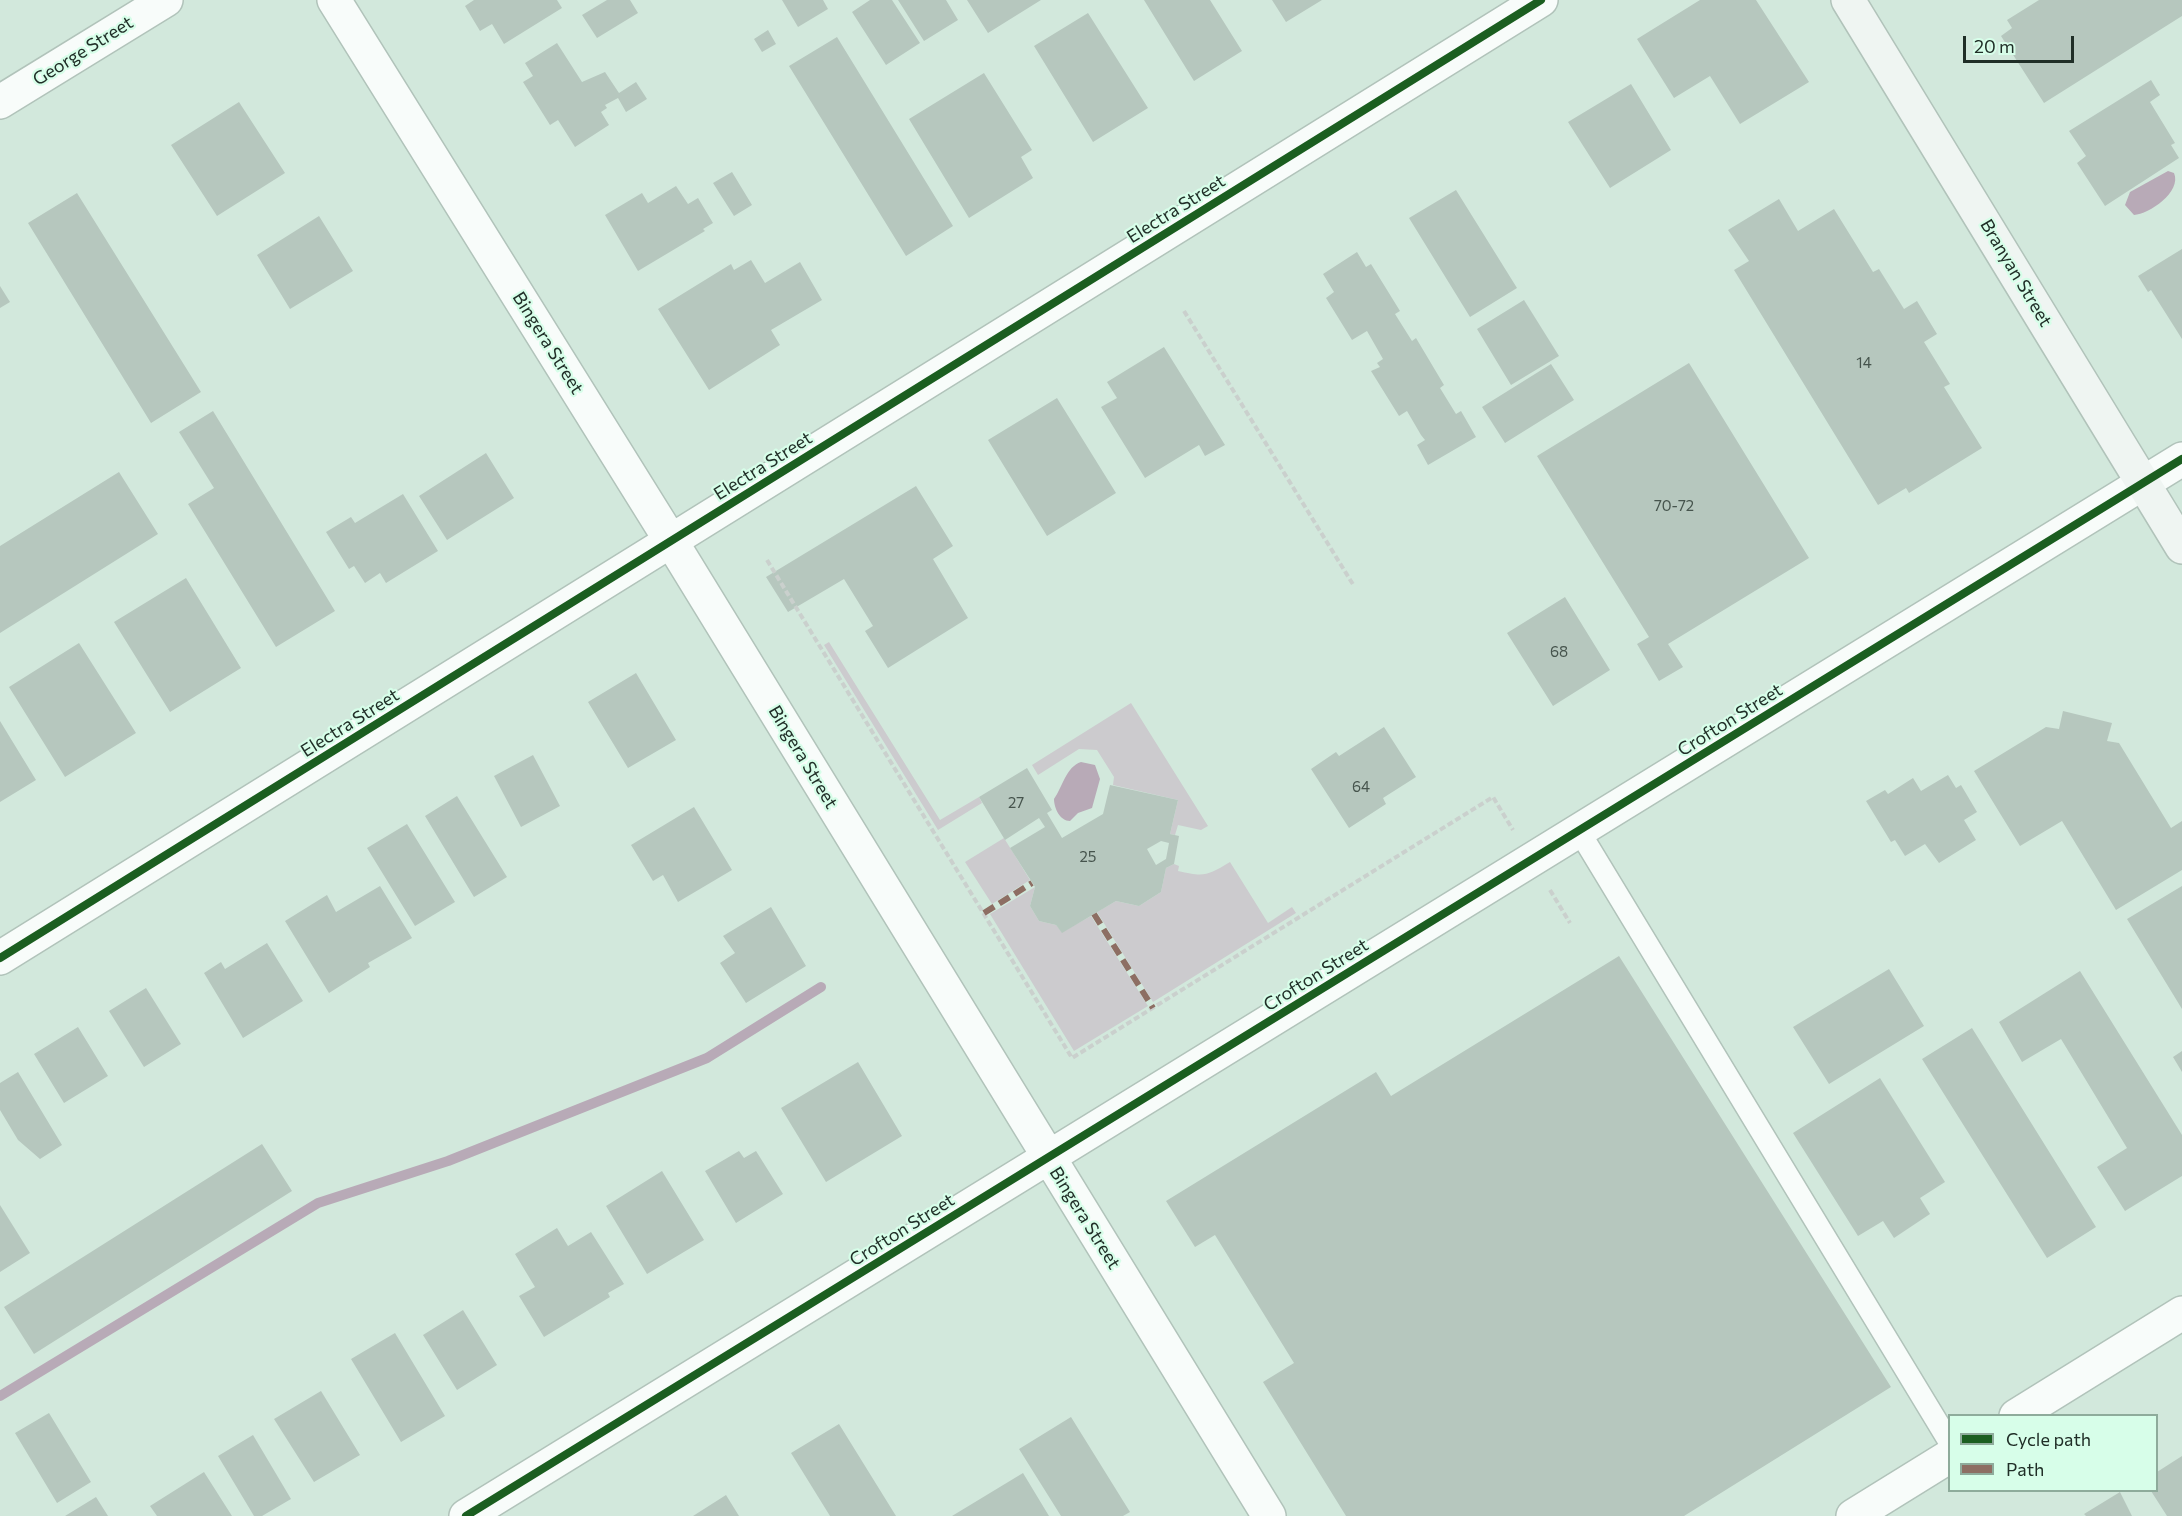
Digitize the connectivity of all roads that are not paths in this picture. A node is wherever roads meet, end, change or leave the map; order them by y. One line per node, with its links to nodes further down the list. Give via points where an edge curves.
1 (166, 0): 5 (street, George Street)
2 (334, 0): 8 (street, Bingera Street)
3 (1541, 0): 8 (street, Electra Street)
4 (1848, 0): 7 (street, Branyan Street)
5 (0, 102)
6 (2182, 459): 7 (street, Crofton Street)
7 (2143, 483): 9 (street, Branyan Street); 10 (street, Crofton Street)
8 (671, 541): 11 (street, Electra Street); 12 (street, Bingera Street)
9 (2182, 547)
10 (1579, 831): 12 (street, Crofton Street); 15 (lane)
11 (0, 958)
12 (1048, 1158): 17 (street, Crofton Street); 18 (street, Bingera Street)
13 (2182, 1313): 14 (street)
14 (2019, 1414)
15 (1948, 1440)
16 (1948, 1457): 19 (street)
17 (466, 1516)
18 (1269, 1516)
19 (1853, 1516)

